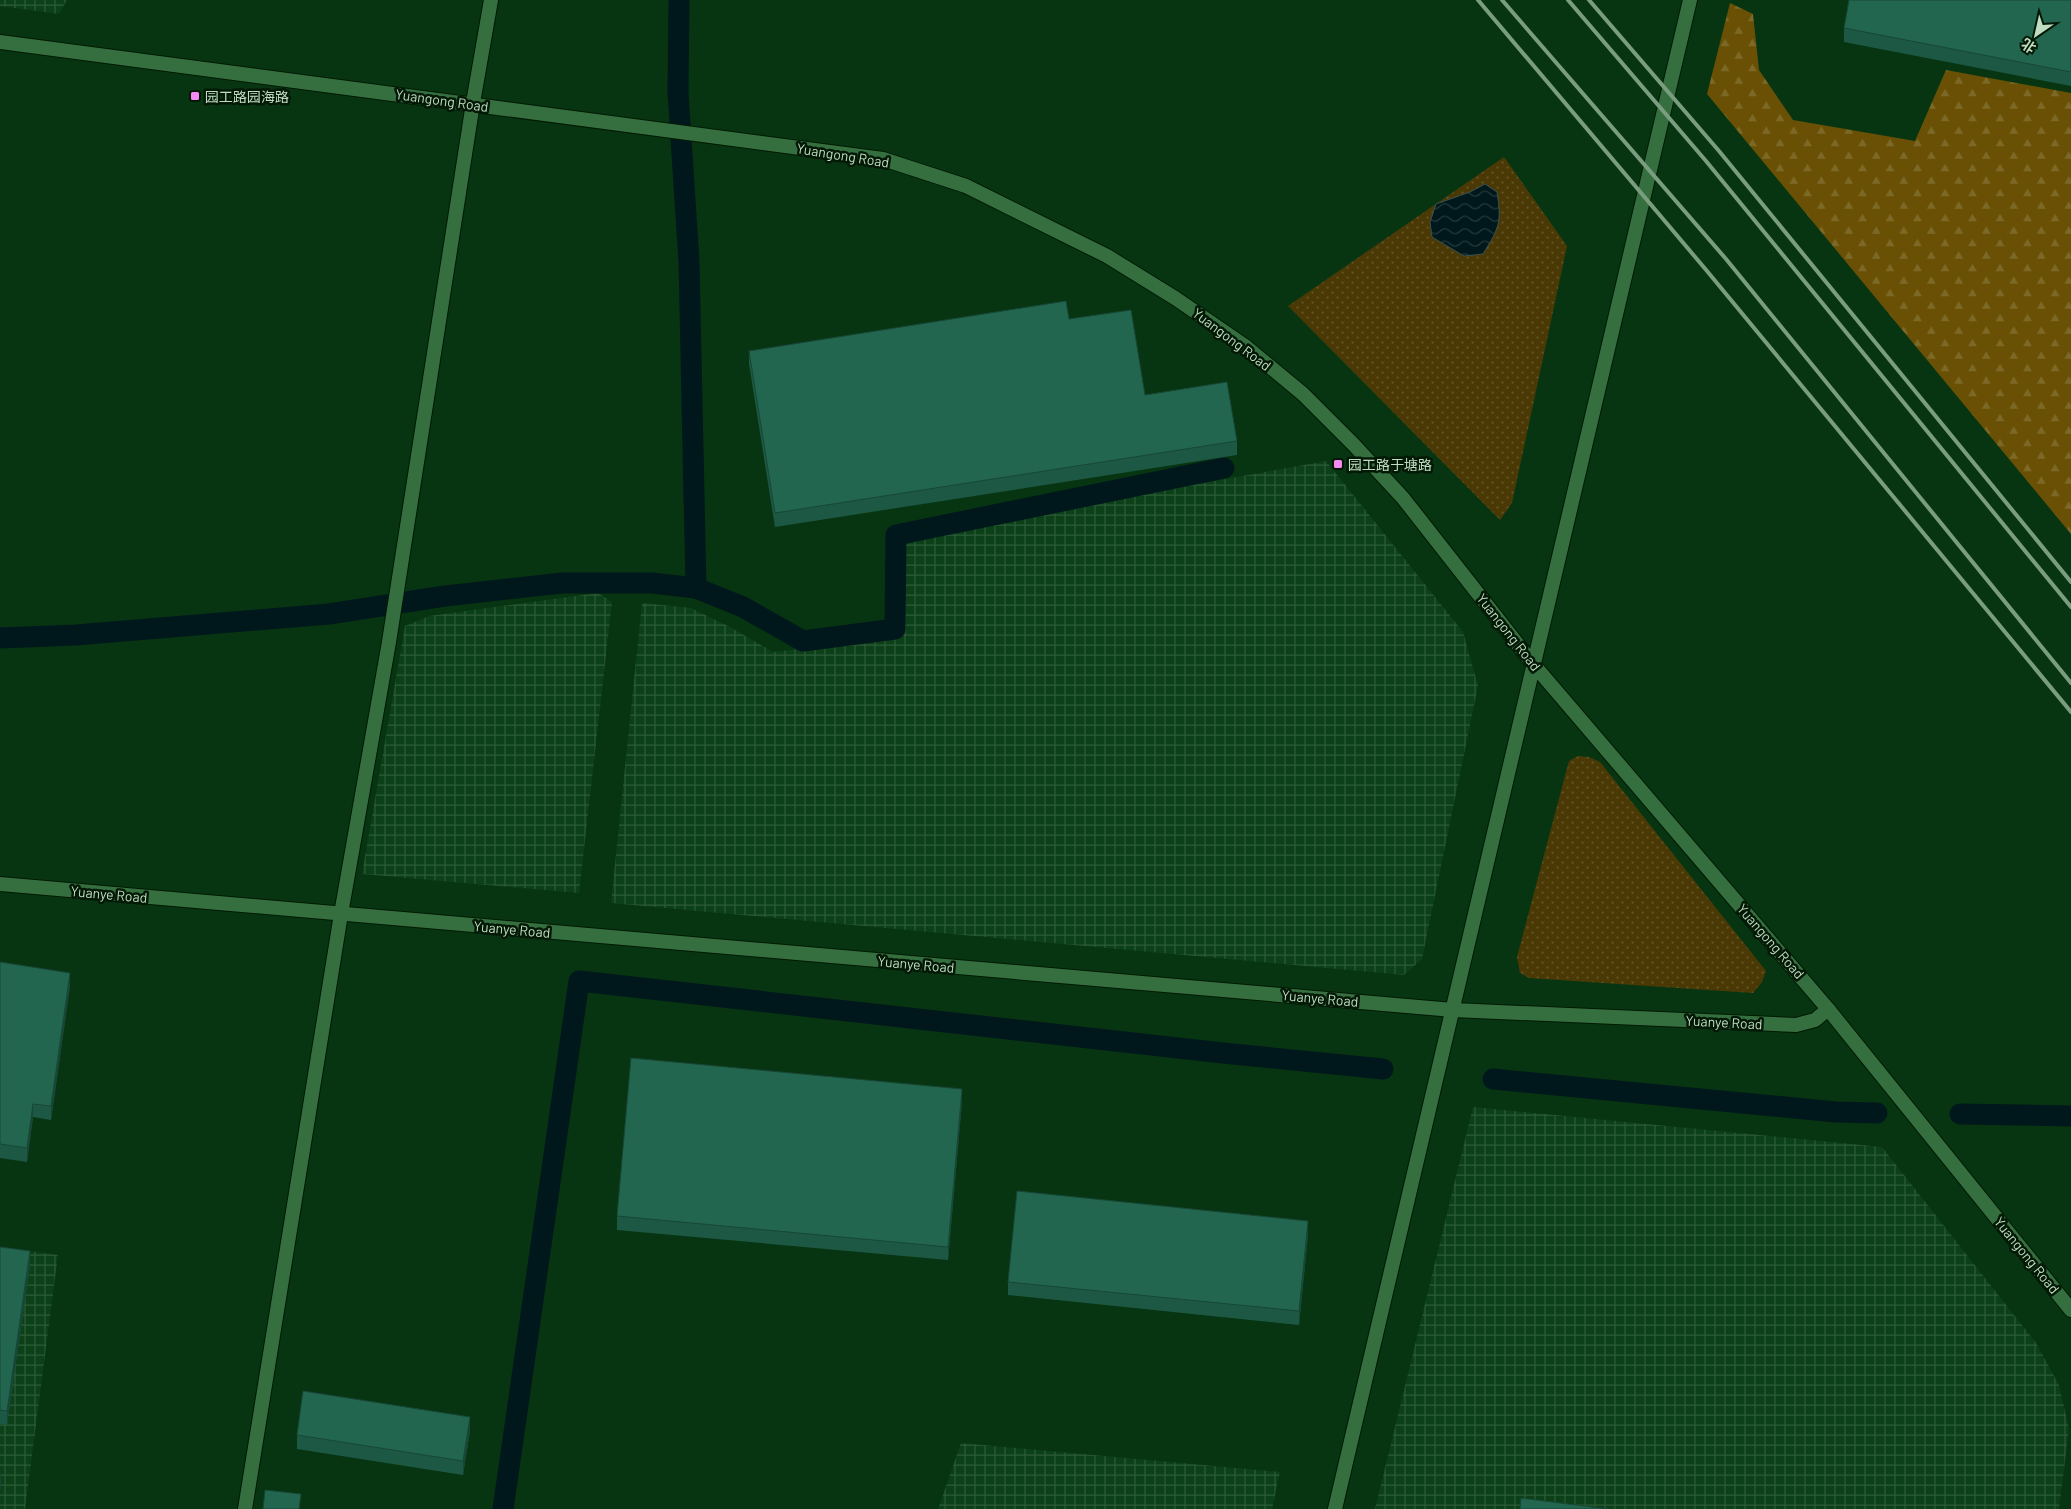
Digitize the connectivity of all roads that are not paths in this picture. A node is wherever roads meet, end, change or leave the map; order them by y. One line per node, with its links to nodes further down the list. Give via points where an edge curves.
1 (491, 0): 4 (street)
2 (1690, 0): 5 (street)
3 (0, 42): 4 (street, Yuangong Road)
4 (473, 103): 5 (street, Yuangong Road, via 883,159 966,186 1107,256 1245,346 1303,394 1403,498); 7 (street, via 389,642)
5 (1534, 665): 8 (street, Yuangong Road); 9 (street)
6 (0, 884): 7 (street, Yuanye Road)
7 (341, 914): 9 (street, Yuanye Road); 11 (street)
8 (1828, 1008): 9 (street, Yuanye Road, via 1815,1020 1796,1026); 10 (street, Yuangong Road)
9 (1453, 1010): 12 (street)
10 (2071, 1310)
11 (245, 1509)
12 (1335, 1509)

